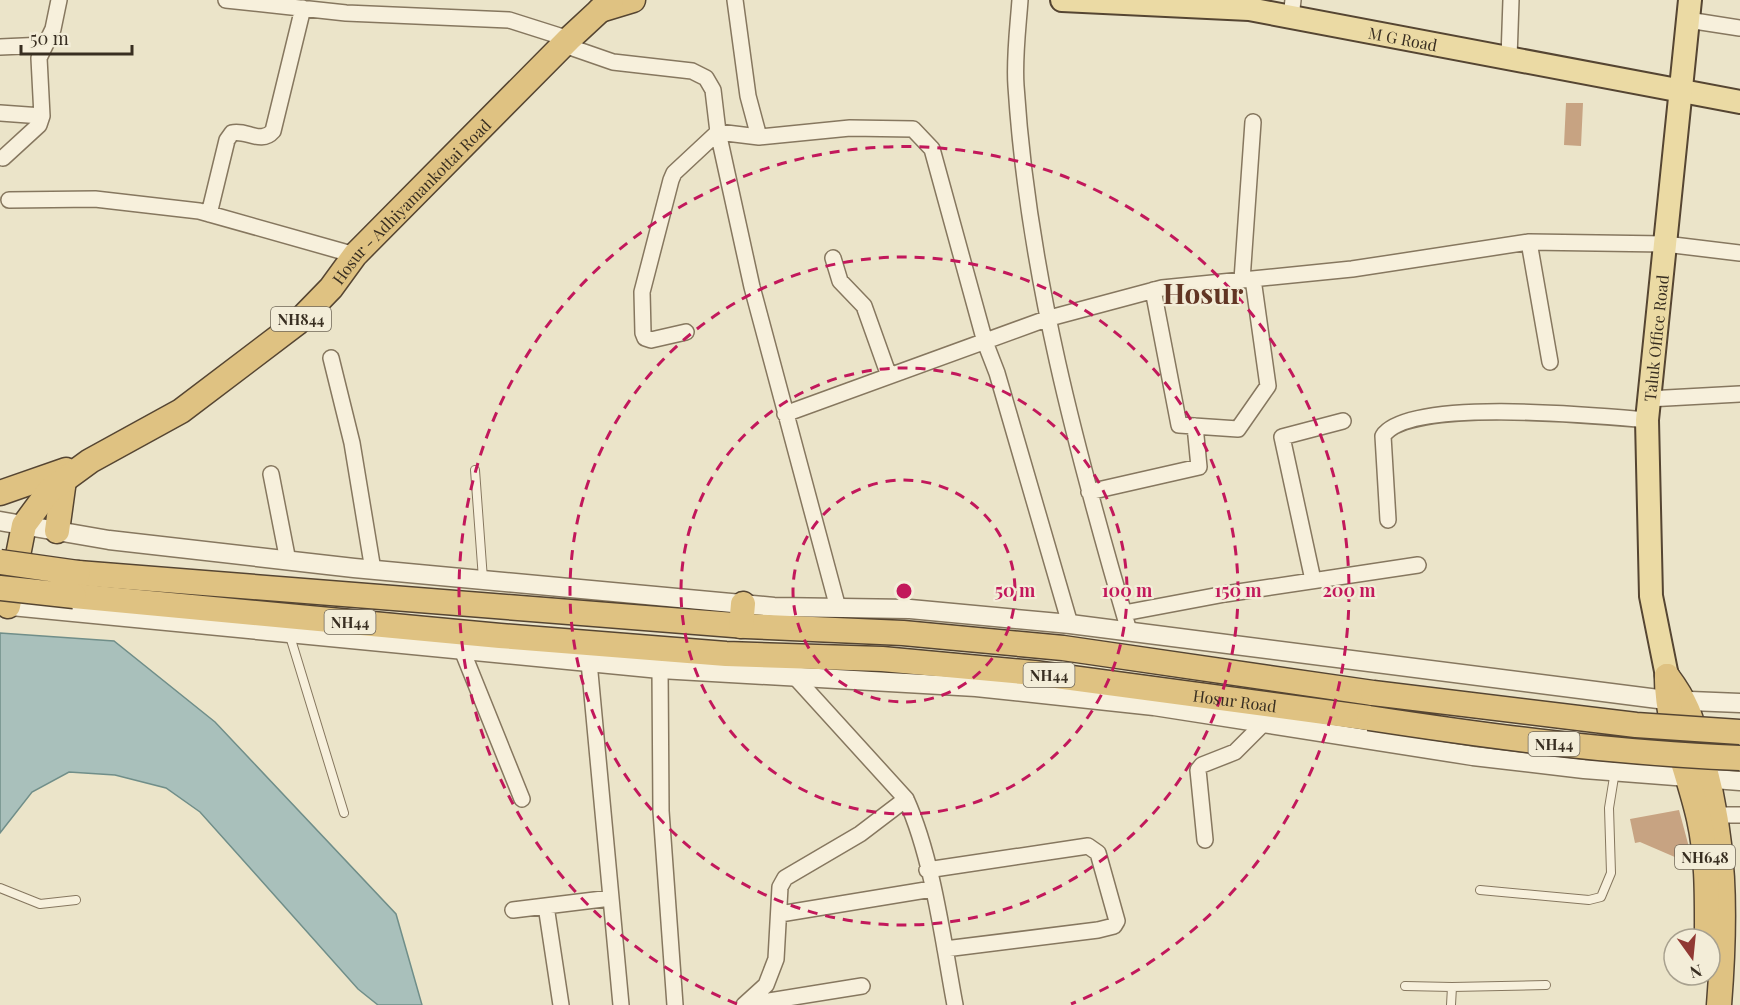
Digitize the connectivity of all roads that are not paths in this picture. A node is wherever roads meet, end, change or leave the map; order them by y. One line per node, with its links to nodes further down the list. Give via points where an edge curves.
1 (59, 0): 15 (street)
2 (226, 0): 8 (street)
3 (633, 0): 10 (highway, Hosur - Adhiyamankottai Road / NH844)
4 (735, 0): 24 (street, via 748,96)
5 (1020, 0): 35 (street, via 1016,84)
6 (1062, 0): 11 (main road, M G Road)
7 (1511, 0): 17 (street)
8 (243, 1): 9 (street)
9 (298, 5): 14 (street, via 422,17 509,20); 27 (street, via 273,131 261,138 237,132 227,140)
10 (606, 5): 14 (highway, Hosur - Adhiyamankottai Road / NH844)
11 (1292, 8): 17 (main road, M G Road)
12 (1689, 10): 13 (street); 18 (main road, Taluk Office Road)
13 (1740, 28)
14 (566, 42): 23 (street, via 613,62 692,71 706,78 713,90); 31 (highway, Hosur - Adhiyamankottai Road / NH844)
15 (45, 45): 16 (street); 21 (street, via 39,58)
16 (0, 47)
17 (1509, 58): 18 (main road, M G Road)
18 (1680, 90): 19 (main road, M G Road); 29 (main road, Taluk Office Road)
19 (1740, 102)
20 (0, 112): 21 (street)
21 (42, 116): 25 (street, via 39,125)
22 (1253, 122): 33 (street)
23 (718, 132): 24 (street); 36 (street, via 674,173 642,292 645,338); 43 (street)
24 (759, 137): 37 (street, via 850,128 913,129 932,149)
25 (3, 158)
26 (9, 200): 27 (street, via 95,199)
27 (209, 214): 31 (street)
28 (1529, 242): 29 (street); 33 (street, via 1352,269); 39 (street)
29 (1665, 244): 30 (street); 42 (main road, Taluk Office Road)
30 (1740, 253)
31 (356, 255): 46 (highway, Hosur - Adhiyamankottai Road / NH844, via 297,323 181,411)
32 (833, 258): 40 (street, via 840,281 864,306)
33 (1248, 280): 34 (street); 45 (street, via 1268,386 1238,429)
34 (1154, 290): 35 (street); 45 (street, via 1179,425)
35 (1046, 319): 37 (street); 50 (street)
36 (687, 332)
37 (985, 342): 40 (street); 66 (street)
38 (331, 358): 59 (street, via 352,443)
39 (1550, 362)
40 (889, 376): 43 (street)
41 (1740, 394): 42 (street)
42 (1647, 410): 52 (street, via 1463,412 1394,424 1383,436); 74 (main road, Taluk Office Road, via 1651,596)
43 (785, 414): 63 (street)
44 (1343, 422): 60 (street, via 1282,437)
45 (1195, 426): 50 (street, via 1199,467)
46 (90, 460): 49 (highway, Hosur - Adhiyamankottai Road / NH844); 51 (highway)
47 (475, 470): 61 (lane)
48 (271, 474): 56 (street)
49 (64, 480): 54 (highway, Hosur - Adhiyamankottai Road / NH844, via 50,491); 55 (highway)
50 (1089, 492): 64 (street)
51 (0, 493)
52 (1388, 520)
53 (0, 521): 54 (street)
54 (24, 525): 55 (street); 62 (highway, Hosur - Adhiyamankottai Road / NH844)
55 (57, 531): 56 (street)
56 (288, 561): 59 (street)
57 (0, 562): 65 (highway, NH44, bridge, via 78,573)
58 (1418, 565): 60 (street)
59 (373, 570): 61 (street)
60 (1313, 580): 64 (street)
61 (483, 581): 65 (street)
62 (3, 600): 68 (street); 70 (highway, NH44, bridge, via 74,596)
63 (838, 608): 65 (street); 66 (street, via 910,609)
64 (1124, 613): 67 (street)
65 (743, 619): 77 (highway, Hosur Road / NH44, bridge, via 1063,648 1373,693 1603,721)
66 (1070, 624): 67 (street)
67 (1129, 632): 74 (street)
68 (289, 633): 69 (street); 84 (lane)
69 (462, 650): 71 (street); 82 (street)
70 (724, 660): 72 (street); 73 (street); 78 (highway, Hosur Road / NH44, bridge, via 882,659 1034,673 1511,740 1630,753)
71 (589, 662): 72 (street); 91 (street)
72 (660, 669): 105 (street, via 661,811)
73 (795, 677): 76 (street, via 976,687 1154,706); 83 (street)
74 (1673, 692): 75 (street); 80 (highway, NH648)
75 (1740, 703)
76 (1263, 724): 79 (street, via 1473,756); 86 (street, via 1235,752 1198,770)
77 (1740, 732)
78 (1740, 758)
79 (1615, 771): 80 (street); 90 (lane, via 1609,808 1611,873 1601,897 1589,900)
80 (1699, 778): 81 (street); 85 (highway, NH648); 96 (highway, NH648)
81 (1740, 781)
82 (522, 799)
83 (906, 799): 87 (street, via 915,818); 95 (street, via 860,834 785,878 780,887)
84 (344, 813)
85 (1728, 815): 110 (highway, NH648, via 1722,856 1724,927)
86 (1204, 840)
87 (927, 870): 89 (street); 97 (street, via 1088,846 1098,853 1117,921 1114,926 1098,930)
88 (0, 888): 92 (lane, via 40,904)
89 (932, 888): 95 (street); 97 (street)
90 (1480, 890)
91 (611, 898): 93 (street); 104 (street)
92 (76, 900)
93 (546, 906): 94 (street); 103 (street)
94 (513, 910)
95 (780, 914): 106 (street, via 776,959 766,985)
96 (1707, 927)
97 (945, 950): 107 (street)
98 (862, 986): 106 (street)
99 (1405, 986): 101 (lane)
100 (1546, 986): 101 (lane)
101 (1452, 987): 108 (lane)
102 (1707, 987): 109 (highway)
103 (561, 1005)
104 (621, 1005)
105 (675, 1005)
106 (744, 1005)
107 (955, 1005)
108 (1451, 1005)
109 (1706, 1005)
110 (1719, 1005)

